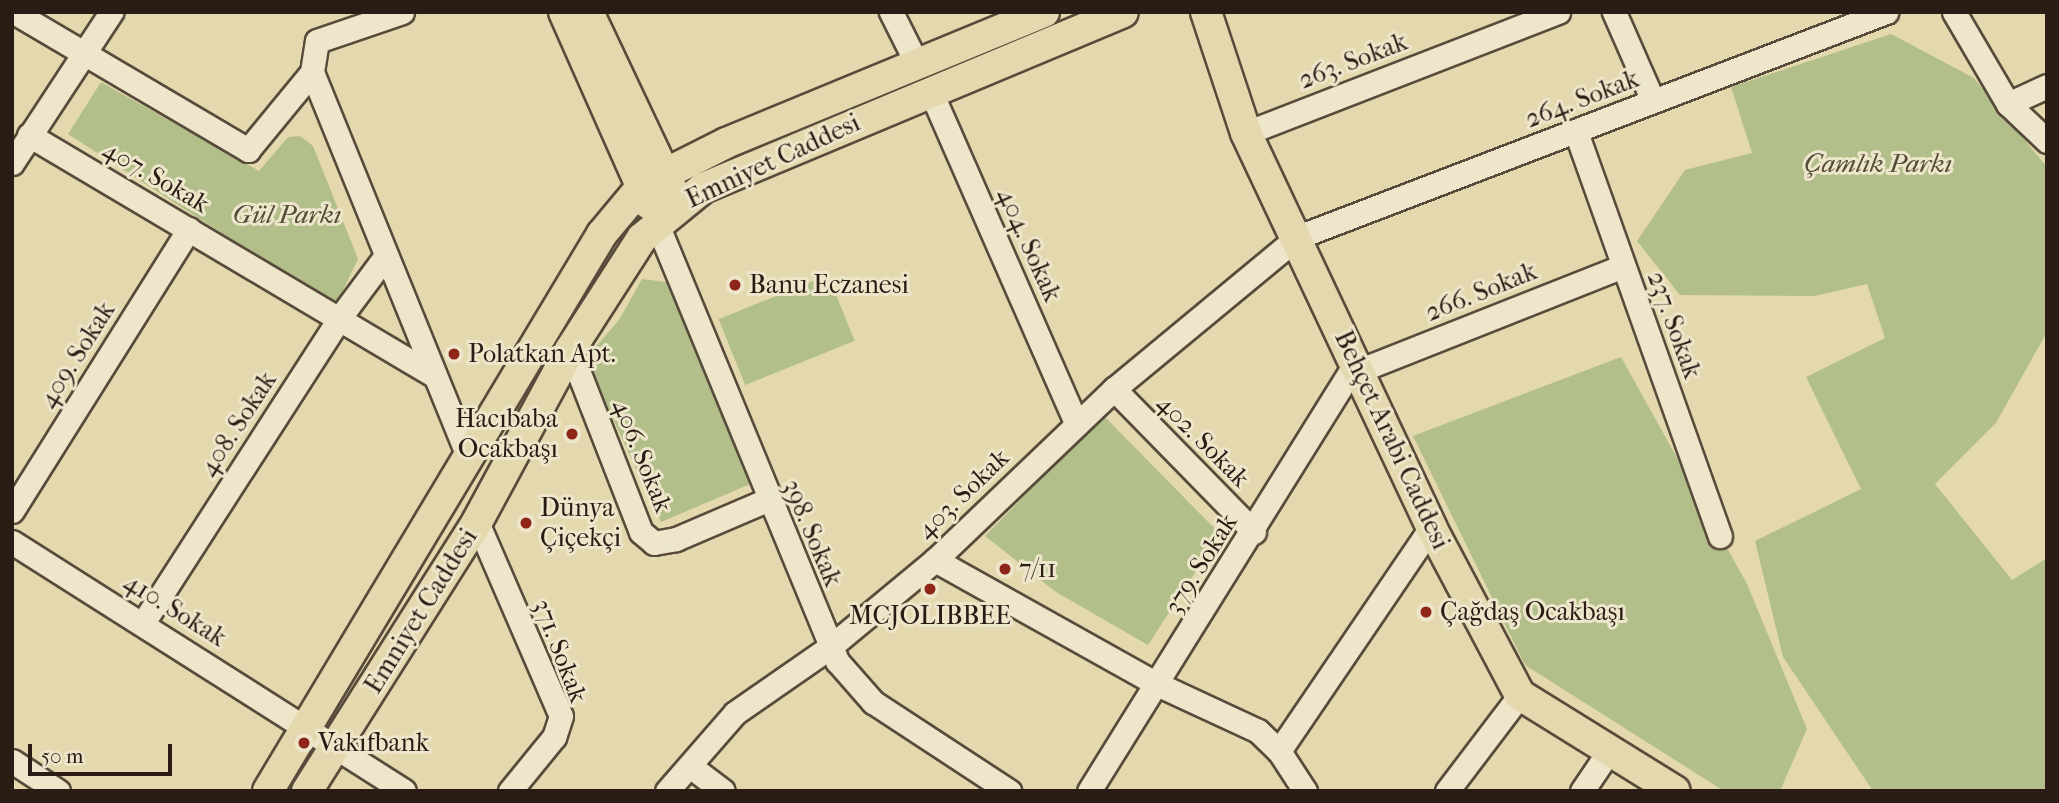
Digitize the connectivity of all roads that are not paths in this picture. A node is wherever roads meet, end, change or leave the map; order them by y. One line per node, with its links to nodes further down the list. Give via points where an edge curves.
1 (14, 12): 14 (street)
2 (111, 12): 14 (street)
3 (402, 12): 15 (street, via 317,41)
4 (564, 12): 25 (main road)
5 (588, 12): 25 (main road)
6 (891, 12): 16 (street, 404. Sokak)
7 (1044, 12): 16 (main road, Emniyet Caddesi)
8 (1123, 12): 16 (main road, Emniyet Caddesi)
9 (1206, 12): 21 (main road, Behçet Arabi Caddesi)
10 (1559, 12): 21 (street, 263. Sokak)
11 (1614, 12): 18 (street)
12 (1886, 12): 18 (street, 264. Sokak)
13 (1954, 12): 19 (street)
14 (83, 54): 15 (street, via 248,150); 22 (street)
15 (312, 72): 29 (street)
16 (923, 77): 25 (main road, Emniyet Caddesi); 26 (main road, Emniyet Caddesi, via 703,188); 36 (street, 404. Sokak)
17 (2047, 86): 19 (street)
18 (1653, 101): 20 (street, 264. Sokak)
19 (2008, 104): 23 (street)
20 (1576, 132): 28 (street, 264. Sokak); 30 (street, 237. Sokak)
21 (1246, 133): 28 (main road, Behçet Arabi Caddesi)
22 (29, 135): 24 (street); 27 (street, 407. Sokak)
23 (2047, 141)
24 (12, 163)
25 (655, 179): 26 (main road); 37 (main road, Emniyet Caddesi, via 602,234)
26 (667, 215): 32 (main road, Emniyet Caddesi, via 642,238); 38 (street, 398. Sokak)
27 (189, 229): 31 (street, 407. Sokak); 39 (street, 409. Sokak)
28 (1298, 237): 33 (main road, Behçet Arabi Caddesi); 35 (street, 403. Sokak)
29 (385, 257): 31 (street, 408. Sokak); 34 (street)
30 (1623, 266): 33 (street, 266. Sokak); 43 (street, 237. Sokak)
31 (338, 320): 34 (street, 407. Sokak); 46 (street, 408. Sokak)
32 (570, 350): 38 (street, 406. Sokak, via 641,532 654,543 676,539); 40 (main road, Emniyet Caddesi)
33 (1357, 367): 41 (main road, Behçet Arabi Caddesi); 42 (street, 379. Sokak)
34 (435, 376): 37 (street)
35 (1114, 389): 36 (street, 403. Sokak); 42 (street, 402. Sokak)
36 (1076, 424): 45 (street, 403. Sokak)
37 (469, 459): 50 (main road, Emniyet Caddesi)
38 (767, 499): 47 (street, 398. Sokak)
39 (12, 511)
40 (477, 522): 51 (main road, Emniyet Caddesi); 60 (street, 371. Sokak, via 561,716 554,737)
41 (1431, 527): 49 (main road, Behçet Arabi Caddesi); 52 (street)
42 (1254, 532): 48 (street, 379. Sokak)
43 (1720, 536)
44 (12, 542): 46 (street, 410. Sokak)
45 (935, 560): 47 (street, 403. Sokak); 48 (street)
46 (143, 623): 50 (street, 410. Sokak)
47 (830, 647): 55 (street, 403. Sokak, via 735,713); 63 (street, 398. Sokak, via 873,702)
48 (1159, 685): 52 (street, via 1258,732); 64 (street, 379. Sokak)
49 (1520, 695): 53 (main road, Behçet Arabi Caddesi); 66 (street)
50 (307, 726): 51 (street, 410. Sokak); 57 (main road, Emniyet Caddesi)
51 (336, 746): 58 (main road, Emniyet Caddesi); 59 (street, 410. Sokak)
52 (1279, 751): 65 (street)
53 (1609, 751): 67 (street); 68 (main road, Behçet Arabi Caddesi)
54 (12, 761): 56 (street)
55 (690, 766): 61 (street, 403. Sokak); 62 (street)
56 (48, 788)
57 (268, 791)
58 (307, 791)
59 (404, 791)
60 (510, 791)
61 (667, 791)
62 (723, 791)
63 (1009, 791)
64 (1089, 791)
65 (1305, 791)
66 (1447, 791)
67 (1582, 791)
68 (1675, 791)

